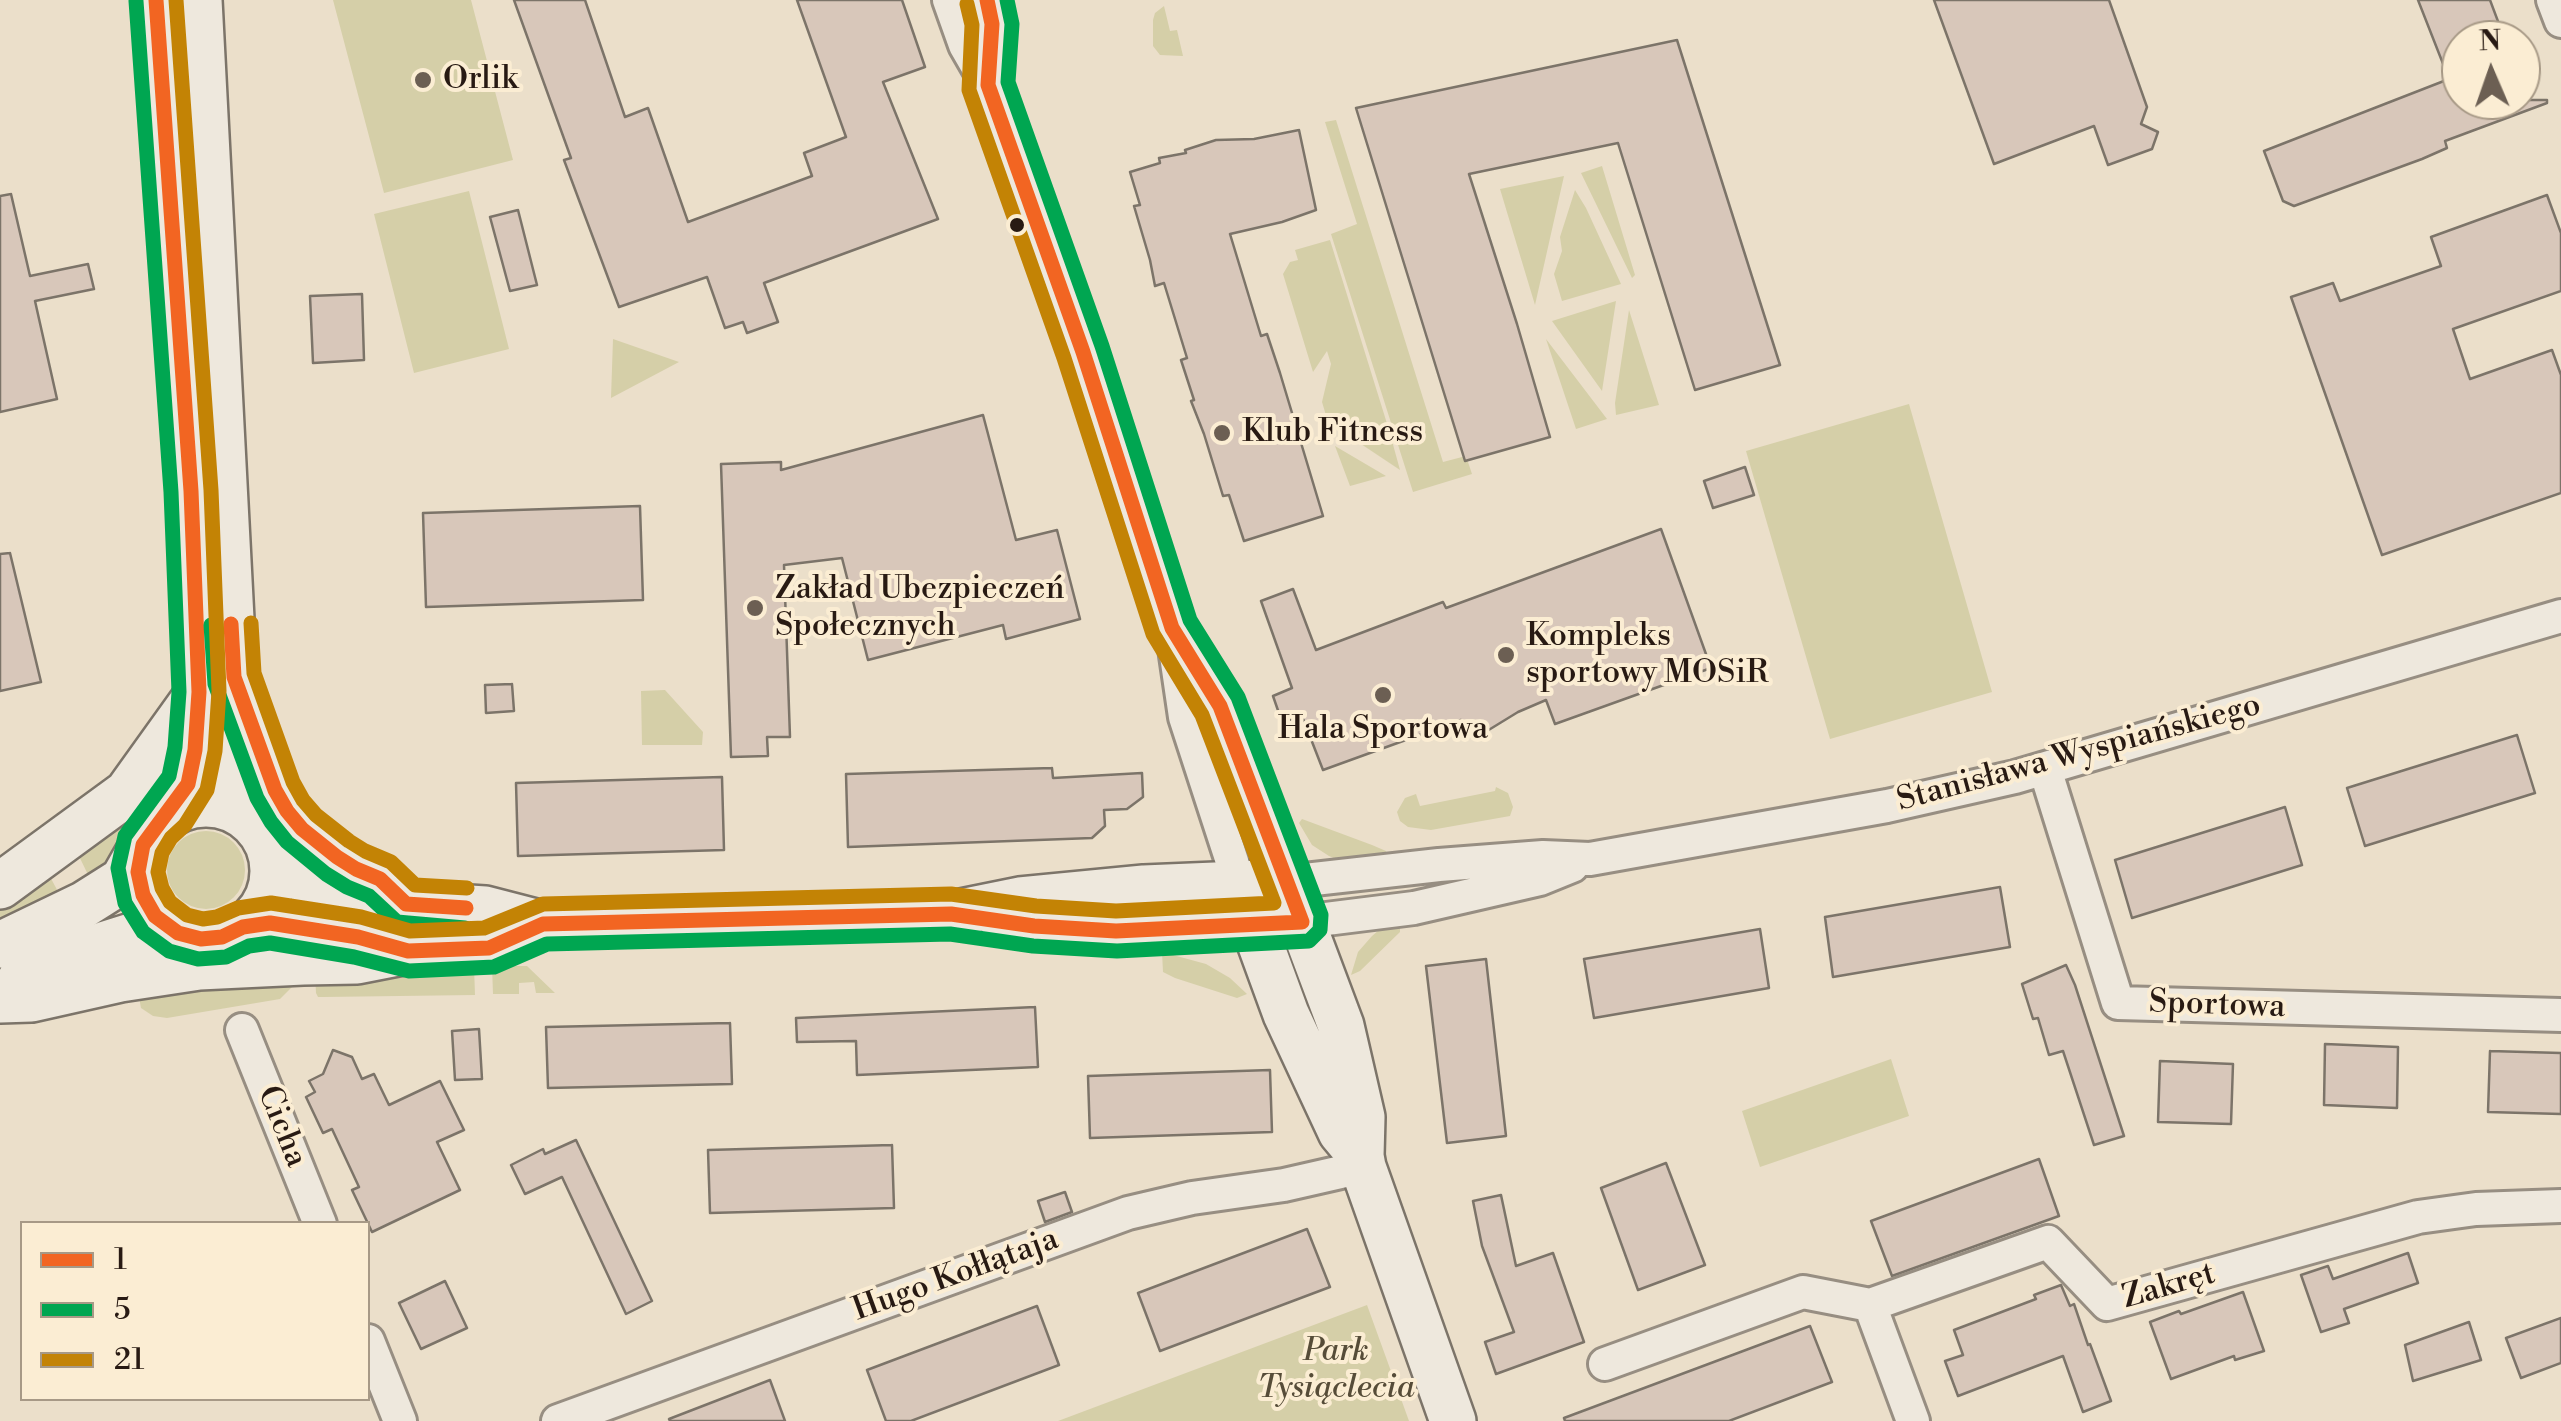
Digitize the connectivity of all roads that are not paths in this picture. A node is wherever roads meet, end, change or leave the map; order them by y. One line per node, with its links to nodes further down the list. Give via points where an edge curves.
1 (156, 0): 8 (street)
2 (199, 0): 8 (street)
3 (950, 0): 7 (street, via 965,46)
4 (987, 0): 7 (street)
5 (2553, 0): 6 (street)
6 (2561, 21)
7 (988, 85): 10 (street)
8 (208, 490): 11 (street)
9 (2561, 616): 12 (street, Stanisława Wyspiańskiego)
10 (1172, 628): 16 (street, via 1220,706); 18 (street, via 1184,717)
11 (216, 685): 13 (street, via 188,784); 14 (street, via 240,790); 15 (street, via 127,794); 17 (street, via 287,811)
12 (2045, 769): 16 (street, Stanisława Wyspiańskiego, via 1887,806 1590,858 1540,879 1414,908); 26 (street, Sportowa, via 2118,1003)
13 (156, 829): 14 (street, via 190,805 216,804 238,812); 21 (street, via 138,872 142,895); 22 (street, via 122,880)
14 (264, 840): 17 (street, Stanisława Wyspiańskiego, via 295,876 350,897); 20 (street, via 273,882 258,914)
15 (0, 886)
16 (1294, 902): 18 (street, Stanisława Wyspiańskiego); 28 (street, via 1341,1026 1362,1117)
17 (406, 904): 19 (street, Stanisława Wyspiańskiego, via 485,909)
18 (1246, 904): 19 (street, Stanisława Wyspiańskiego, via 1116,931 952,914); 28 (street, via 1286,1014 1340,1132)
19 (543, 924): 23 (street, Stanisława Wyspiańskiego, via 488,948)
20 (243, 927): 21 (street, via 212,938); 23 (street, Stanisława Wyspiańskiego, via 288,924)
21 (178, 933): 24 (street, via 144,932)
22 (0, 945)
23 (408, 950): 25 (street, via 357,961 199,968)
24 (0, 988)
25 (0, 1000)
26 (2561, 1015)
27 (242, 1030): 30 (street, Cicha)
28 (1362, 1162): 35 (street, Hugo Kołłątaja, via 1284,1186 1128,1214); 36 (street)
29 (2561, 1206): 31 (street, Zakręt, via 2418,1217 2107,1304 2048,1242)
30 (319, 1221)
31 (1870, 1306): 33 (street, via 1803,1292); 37 (street)
32 (370, 1346): 34 (street)
33 (1605, 1364)
34 (400, 1421)
35 (558, 1421)
36 (1453, 1421)
37 (1913, 1421)

